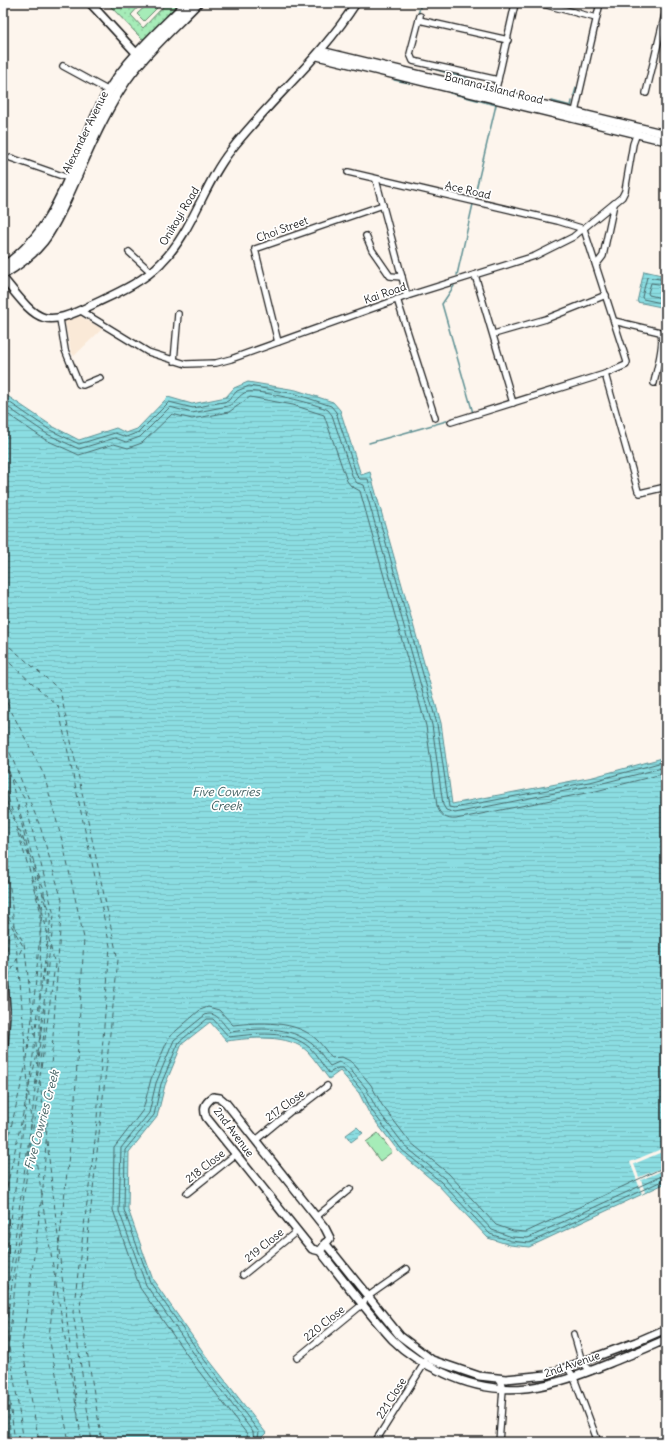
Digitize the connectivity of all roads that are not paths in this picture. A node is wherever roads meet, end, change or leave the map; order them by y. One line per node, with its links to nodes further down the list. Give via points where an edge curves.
1 (90, 3): 12 (street)
2 (187, 3): 12 (main road, Alexander Avenue)
3 (197, 3): 34 (main road, Alexander Avenue, via 134,69 120,88 50,231 32,253)
4 (356, 3): 11 (street, Onikoyi Road)
5 (539, 3): 9 (street)
6 (600, 3): 9 (street)
7 (515, 4): 10 (street)
8 (666, 10): 17 (street)
9 (596, 18): 18 (street)
10 (508, 40): 14 (street); 14 (street, via 420,18 410,54 413,61)
11 (319, 54): 16 (street, Banana Island Road); 19 (street, Banana Island Road); 33 (street, Onikoyi Road, via 228,154 179,241 161,264)
12 (138, 55): 15 (main road, Alexander Avenue)
13 (63, 66): 15 (street)
14 (498, 80): 16 (street)
15 (109, 92): 24 (main road, Alexander Avenue)
16 (495, 92): 18 (street, Banana Island Road)
17 (646, 93)
18 (575, 112): 19 (street, Banana Island Road)
19 (638, 131): 20 (street, Banana Island Road); 21 (street, Banana Island Road); 26 (street, Kai Road, via 625,191)
20 (666, 134)
21 (666, 141)
22 (11, 158): 24 (street)
23 (348, 172): 25 (street, Ace Road)
24 (68, 178): 32 (main road, Alexander Avenue, via 44,228 24,251)
25 (376, 180): 27 (street); 28 (street, Ace Road)
26 (614, 204): 28 (street, Kai Road); 31 (street, via 603,256)
27 (383, 205): 36 (street); 46 (street, Choi Street, via 255,249)
28 (584, 229): 31 (street); 35 (street, Kai Road, via 548,251)
29 (366, 236): 36 (street, via 372,250 390,276)
30 (129, 252): 33 (street)
31 (596, 265): 38 (street)
32 (3, 267)
33 (151, 272): 41 (street, Onikoyi Road)
34 (3, 274)
35 (475, 275): 39 (street, Kai Road); 45 (street)
36 (402, 277): 39 (street)
37 (3, 278): 43 (street, Onikoyi Road, via 29,311 41,318)
38 (606, 295): 44 (street); 45 (street, via 546,319)
39 (407, 296): 40 (street, Kai Road)
40 (397, 299): 46 (street, Kai Road); 52 (street)
41 (81, 311): 43 (street, Onikoyi Road); 47 (street, Kai Road, via 148,352)
42 (178, 314): 47 (street)
43 (60, 319): 49 (street, via 65,350 79,384 83,386)
44 (614, 321): 48 (street, via 627,362 624,367); 50 (street, via 660,332 662,343)
45 (494, 334): 51 (street)
46 (278, 342): 47 (street, Kai Road, via 216,363 186,364)
47 (174, 361)
48 (605, 374): 51 (street); 54 (street, via 638,493)
49 (100, 378)
50 (654, 383)
51 (513, 402): 53 (street)
52 (435, 418)
53 (452, 422)
54 (666, 487)
55 (3, 979): 56 (main road)
56 (3, 1045)
57 (327, 1086): 58 (street, 217 Close)
58 (256, 1140): 59 (street, 2nd Avenue, via 226,1103 220,1098 213,1097 206,1103 206,1117); 62 (street, 2nd Avenue)
59 (236, 1154): 61 (street, 218 Close); 63 (street, 2nd Avenue)
60 (350, 1189): 62 (street)
61 (187, 1193)
62 (316, 1217): 64 (street, 2nd Avenue, via 329,1234 330,1238)
63 (297, 1231): 65 (street, 2nd Avenue, via 312,1249); 67 (street, 219 Close)
64 (325, 1243): 65 (street); 68 (street, 2nd Avenue)
65 (320, 1251): 69 (street, 2nd Avenue)
66 (406, 1269): 68 (street)
67 (243, 1275)
68 (367, 1297): 69 (street); 73 (street, 2nd Avenue, via 400,1336)
69 (363, 1304): 74 (street, 220 Close); 76 (street, 2nd Avenue, via 394,1340)
70 (662, 1331): 72 (street); 75 (street, 2nd Avenue)
71 (574, 1334): 75 (street)
72 (665, 1343): 78 (street, 2nd Avenue)
73 (425, 1356): 76 (street); 80 (street, 2nd Avenue, via 456,1370)
74 (297, 1358)
75 (582, 1362): 77 (street, 2nd Avenue); 78 (street)
76 (424, 1364): 81 (street, 2nd Avenue, via 457,1380); 82 (street, 221 Close)
77 (568, 1368): 79 (street); 80 (street, 2nd Avenue, via 546,1375)
78 (590, 1371): 79 (street, 2nd Avenue)
79 (574, 1378): 81 (street, 2nd Avenue, via 532,1388); 84 (street)
80 (500, 1379): 81 (street)
81 (504, 1389): 83 (street)
82 (374, 1442)
83 (499, 1442)
84 (598, 1442)

